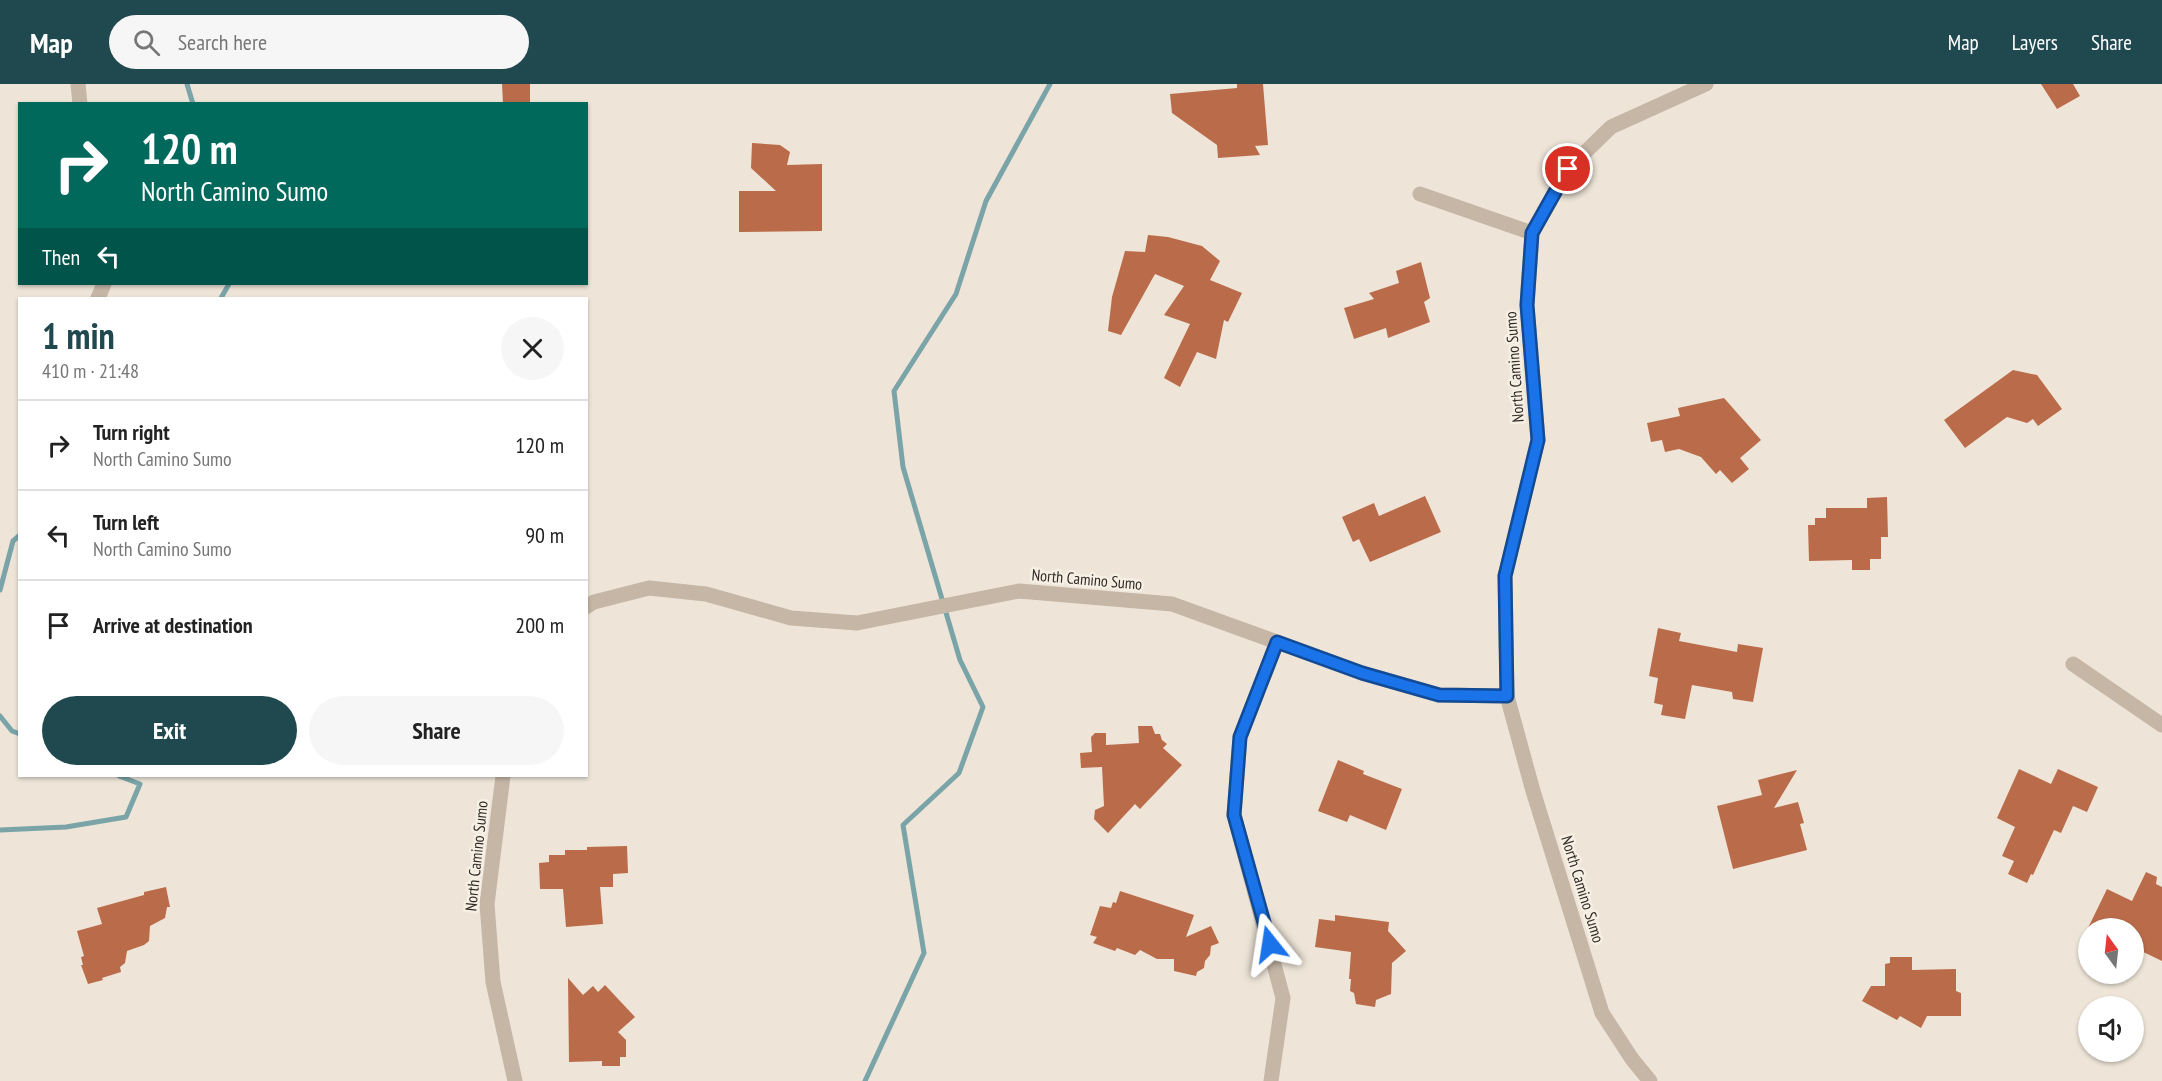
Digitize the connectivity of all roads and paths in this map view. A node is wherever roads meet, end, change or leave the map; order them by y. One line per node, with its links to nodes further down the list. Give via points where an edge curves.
1 (78, 84): 3 (street)
2 (1706, 84): 5 (street, North Camino Sumo, via 1611,127 1568,169)
3 (80, 102)
4 (1420, 194): 5 (street)
5 (1532, 233): 9 (street, North Camino Sumo, via 1527,305 1538,440 1505,576)
6 (588, 606): 7 (street, North Camino Sumo, via 649,588 706,594 791,618 857,623 1019,591 1172,604)
7 (1277, 642): 9 (street, North Camino Sumo, via 1362,673 1439,695); 13 (street, via 1240,737 1234,815 1283,998)
8 (2073, 664): 10 (street)
9 (1507, 696): 14 (street, North Camino Sumo, via 1602,1013)
10 (2162, 725)
11 (503, 777): 12 (street, North Camino Sumo, via 487,904 493,982)
12 (515, 1081)
13 (1271, 1081)
14 (1650, 1081)

